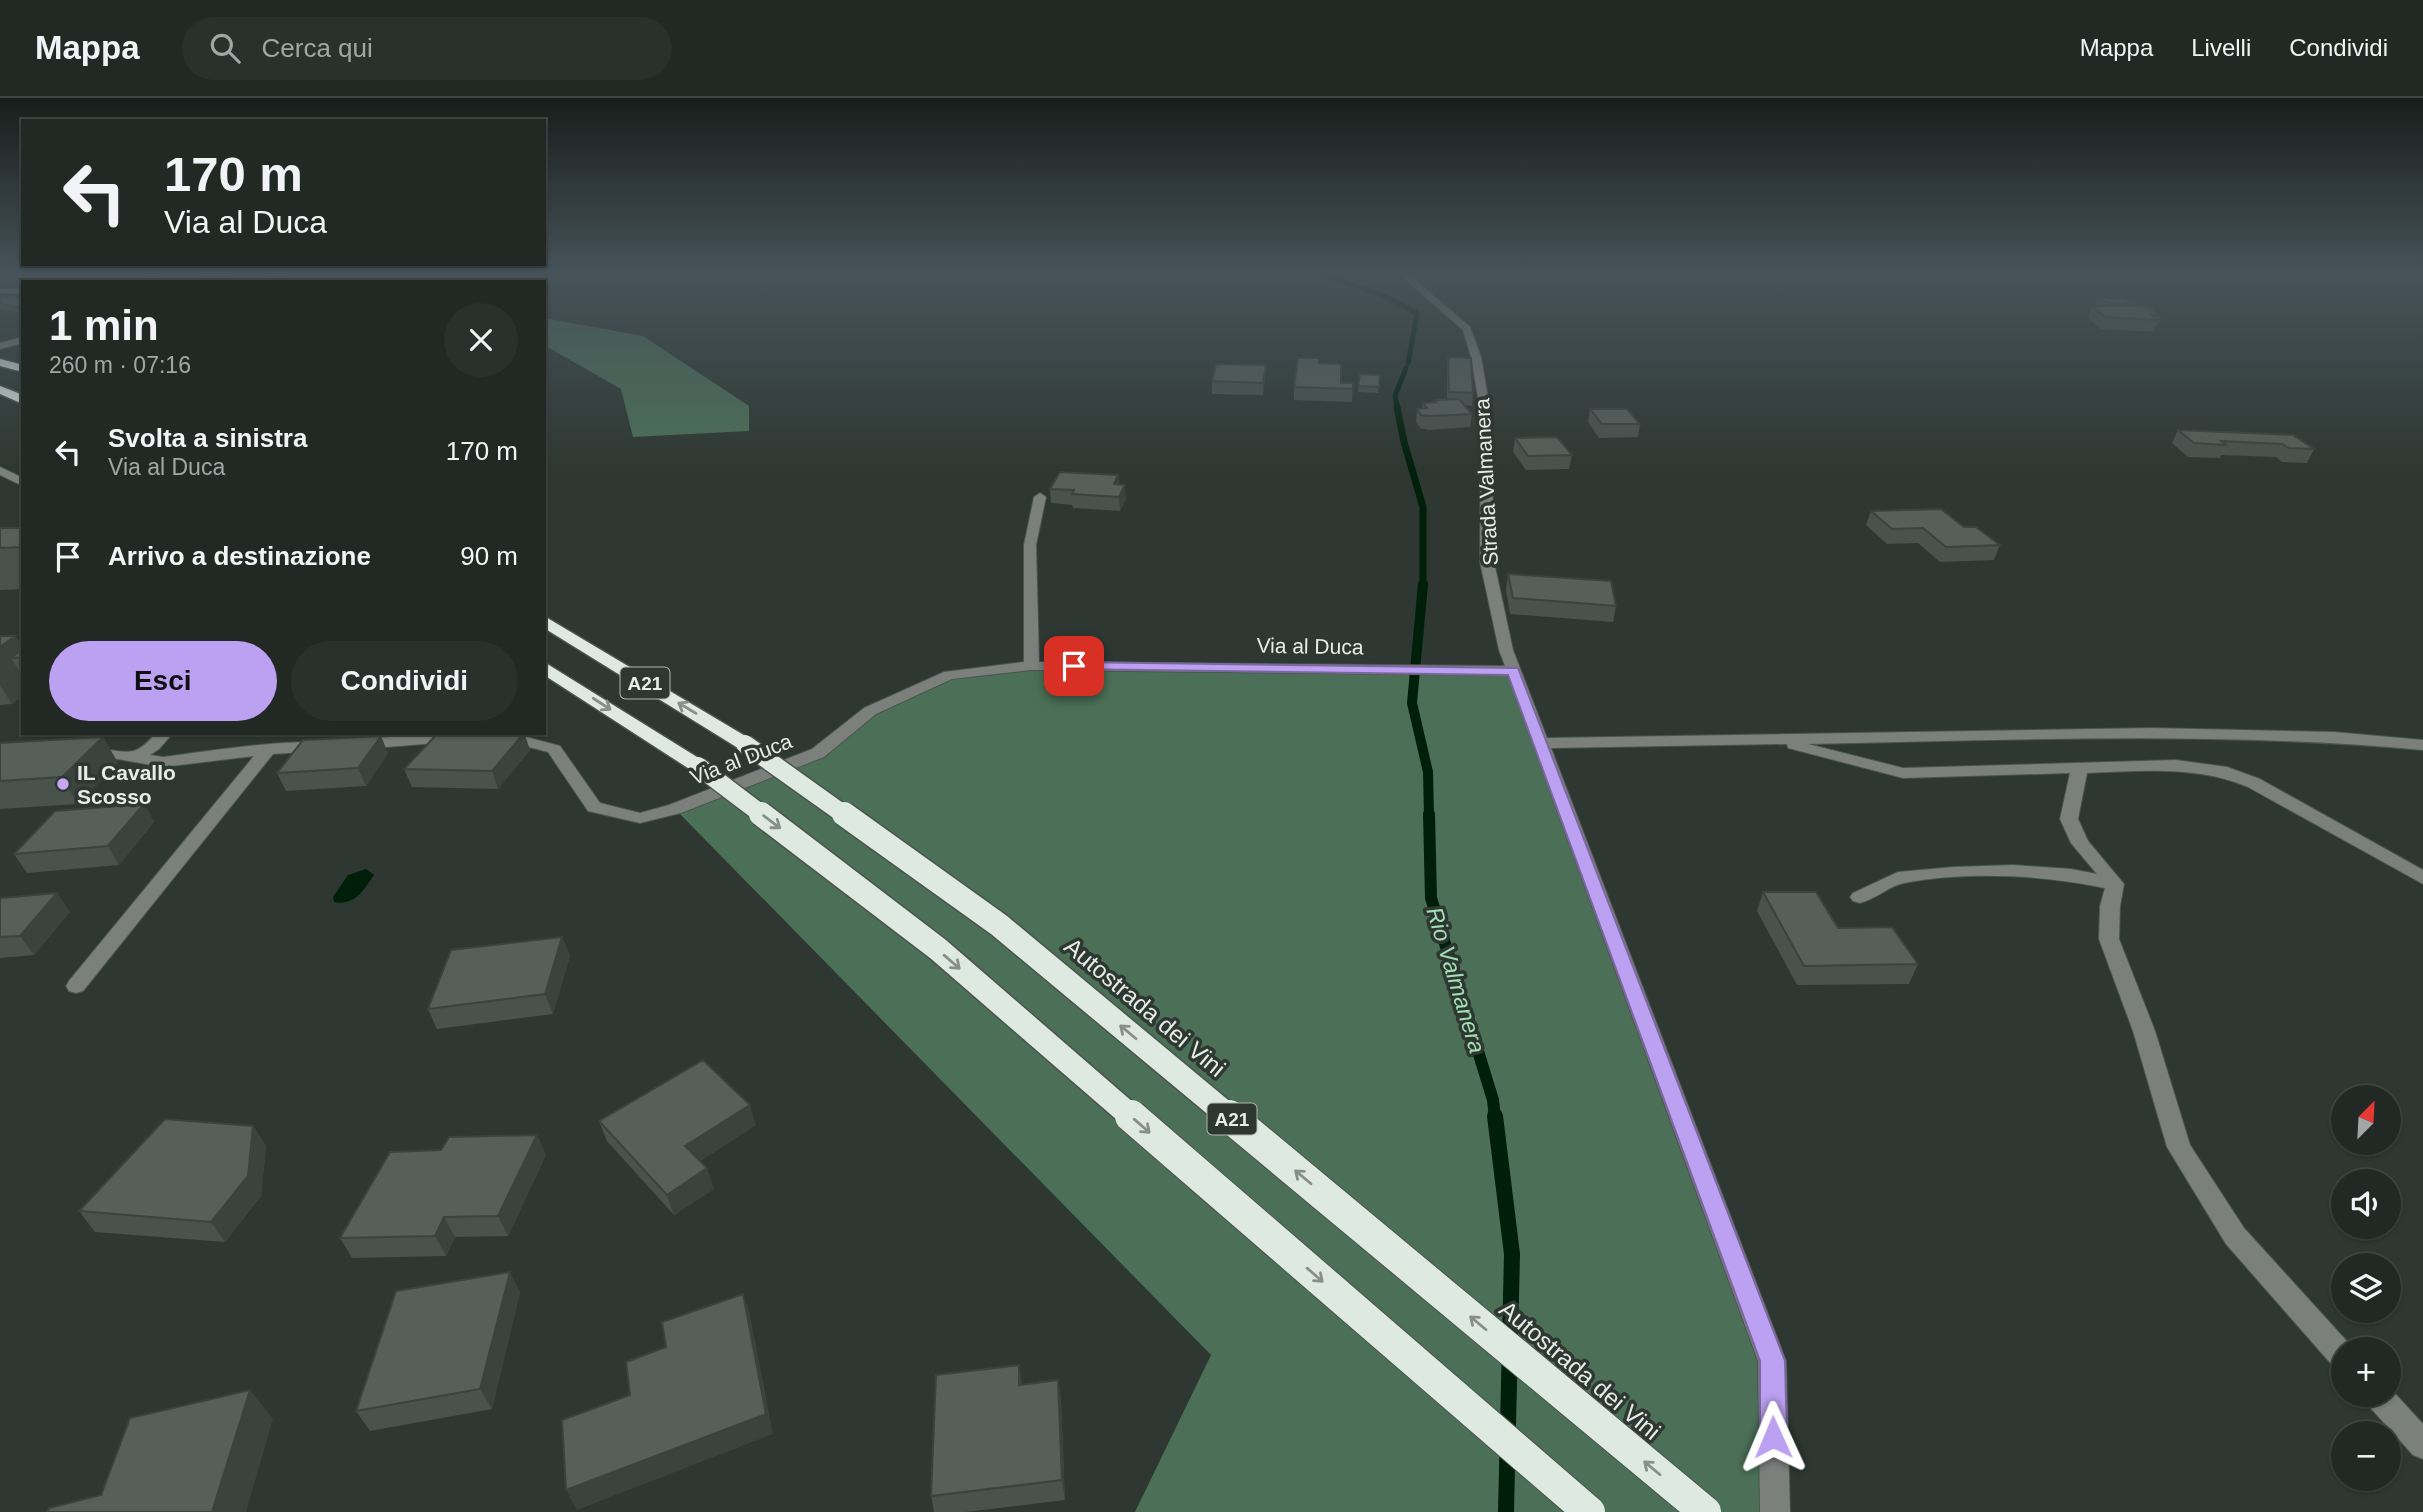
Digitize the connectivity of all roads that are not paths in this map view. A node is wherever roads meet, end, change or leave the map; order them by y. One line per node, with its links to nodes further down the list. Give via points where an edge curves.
1 (1470, 339): 14 (street, Strada Valmanera, via 1486,415 1488,562)
2 (21, 341): 3 (street)
3 (0, 346)
4 (0, 362): 5 (highway)
5 (21, 368)
6 (0, 390): 7 (highway)
7 (21, 399)
8 (0, 470): 9 (street)
9 (21, 482)
10 (1040, 497): 12 (street, via 1030,545)
11 (546, 622): 31 (highway, Autostrada dei Vini / A21, one-way to 11, bridge, via 999,925 745,744)
12 (1031, 666): 14 (street, Via al Duca); 19 (street, Via al Duca, via 949,675 870,711 818,753 640,818 594,807 554,749 509,736)
13 (546, 668): 30 (highway, A21, one-way to 30, bridge, via 698,766 938,949)
14 (1514, 671): 17 (street, Strada Valmanera)
15 (163, 735): 21 (street)
16 (1770, 738): 17 (street); 18 (street, via 2152,733 2334,737); 22 (street, via 1903,773)
17 (1542, 743): 32 (street, Strada Valmanera, via 1772,1361)
18 (2423, 745)
19 (268, 749): 21 (street, Via al Duca, via 163,762); 26 (street)
20 (78, 755): 21 (street, Via al Duca)
21 (136, 756)
22 (2080, 768): 23 (street, via 2176,765 2227,772); 24 (street, via 2069,819 2080,843)
23 (2423, 878)
24 (2115, 884): 25 (street, via 2013,871 1954,873 1898,878); 27 (street, via 2109,939 2144,1031 2179,1147 2235,1236)
25 (1860, 897)
26 (76, 986)
27 (2331, 1344)
28 (2388, 1407): 29 (street)
29 (2423, 1446)
30 (1589, 1512)
31 (1705, 1512)
32 (1774, 1512)

